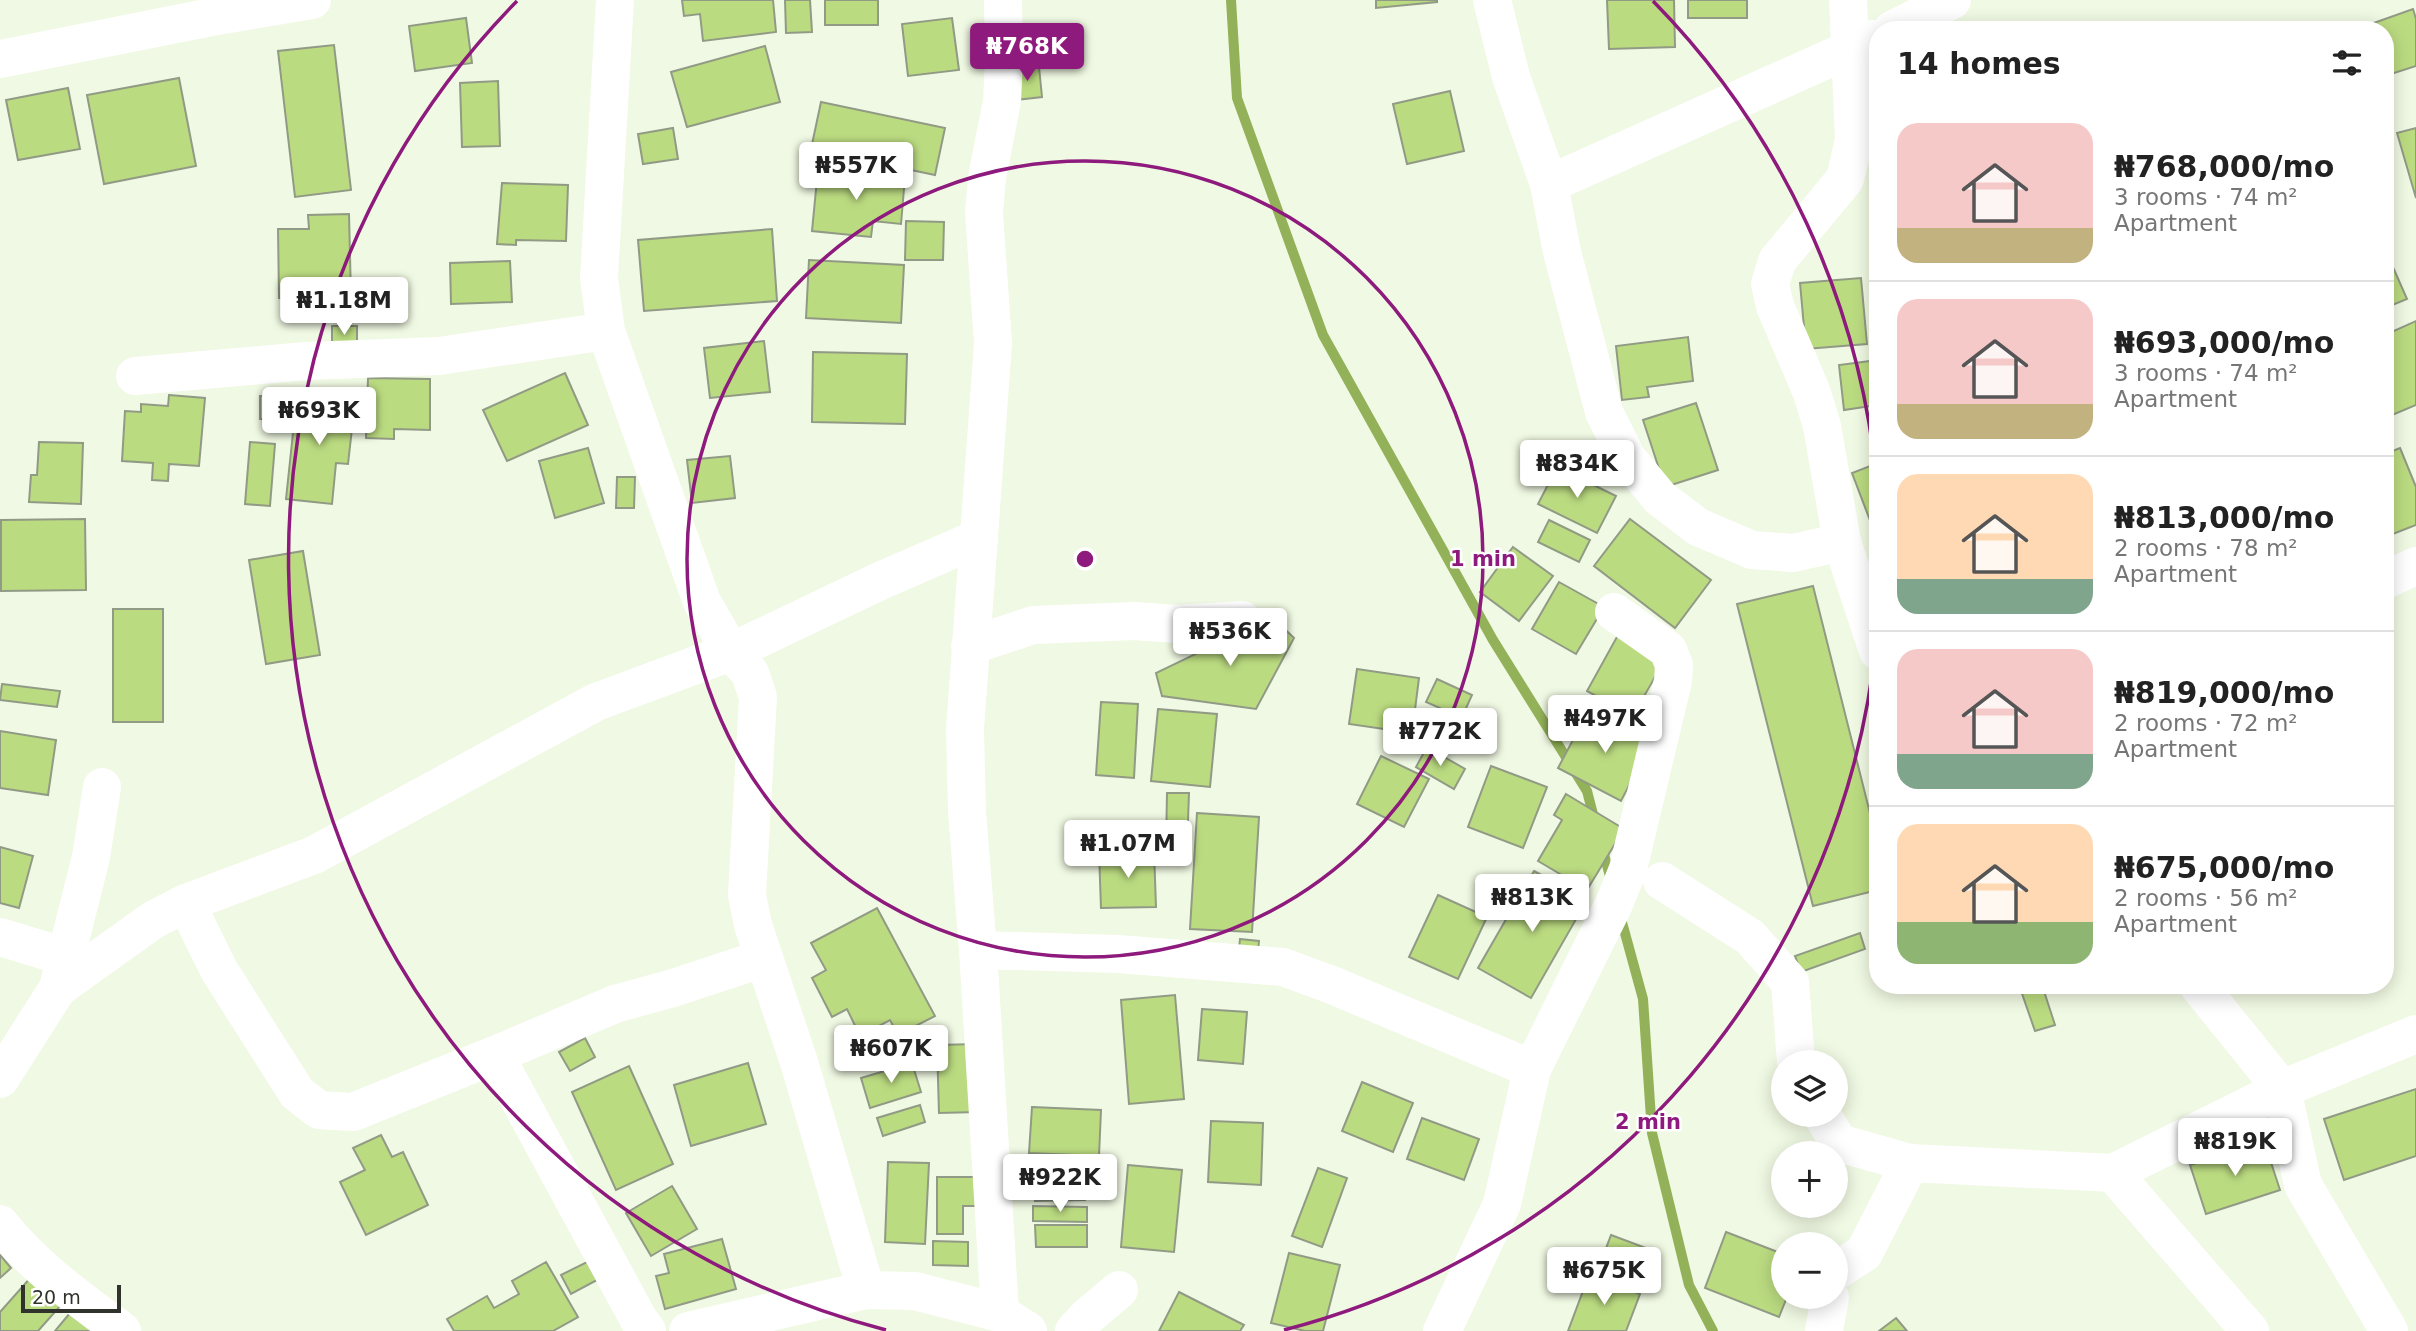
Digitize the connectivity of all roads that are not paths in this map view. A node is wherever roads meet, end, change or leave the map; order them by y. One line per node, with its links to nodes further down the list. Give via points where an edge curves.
1 (312, 0): 9 (street)
2 (615, 0): 11 (street, via 599,278)
3 (1003, 0): 13 (street, via 1002,101 984,213 993,343)
4 (1492, 0): 10 (street, via 1511,77)
5 (1849, 0): 8 (street)
6 (1952, 0): 7 (street)
7 (1910, 21)
8 (1865, 43): 10 (street); 14 (street, via 1845,179 1777,261 1770,284 1822,426)
9 (0, 59)
10 (1549, 184): 14 (street, via 1604,412 1627,458 1660,498 1698,527 1752,550 1793,553)
11 (606, 331): 12 (street, via 439,356 306,361); 21 (street, via 702,602)
12 (135, 376)
13 (979, 538): 20 (street); 21 (street)
14 (1842, 542): 19 (street)
15 (2416, 566): 16 (street)
16 (2394, 576)
17 (1614, 612): 33 (street, via 1668,650 1674,665 1673,681 1628,869)
18 (1242, 620): 20 (street, via 1033,625)
19 (1869, 624)
20 (970, 646): 26 (street, via 967,811)
21 (732, 652): 24 (street, via 596,702 314,855); 27 (street, via 750,673 758,697 747,895)
22 (103, 787): 28 (street, via 92,857)
23 (1662, 881): 31 (street, via 1750,937 1790,982)
24 (186, 902): 28 (street); 32 (street, via 219,970 297,1093 319,1110 353,1112)
25 (0, 937): 28 (street)
26 (978, 950): 33 (street, via 1118,954 1283,967); 44 (street)
27 (764, 957): 32 (street, via 615,1004); 41 (street)
28 (62, 972): 34 (street)
29 (2205, 994): 35 (street)
30 (2416, 1034): 35 (street)
31 (1795, 1050)
32 (495, 1055): 46 (street)
33 (1532, 1069): 49 (street, via 1502,1204)
34 (0, 1079)
35 (2282, 1089): 38 (street); 52 (street, via 2303,1185)
36 (1829, 1127): 37 (street, via 1839,1143)
37 (1910, 1163): 38 (street); 40 (street, via 1864,1253)
38 (2113, 1173): 51 (street)
39 (0, 1224): 45 (street, via 56,1282)
40 (1848, 1263)
41 (866, 1290): 44 (street, via 915,1291); 47 (street)
42 (1119, 1290): 48 (street)
43 (1828, 1309): 50 (street)
44 (1014, 1322)
45 (122, 1331)
46 (647, 1331)
47 (688, 1331)
48 (1074, 1331)
49 (1443, 1331)
50 (1824, 1331)
51 (2250, 1331)
52 (2389, 1331)

